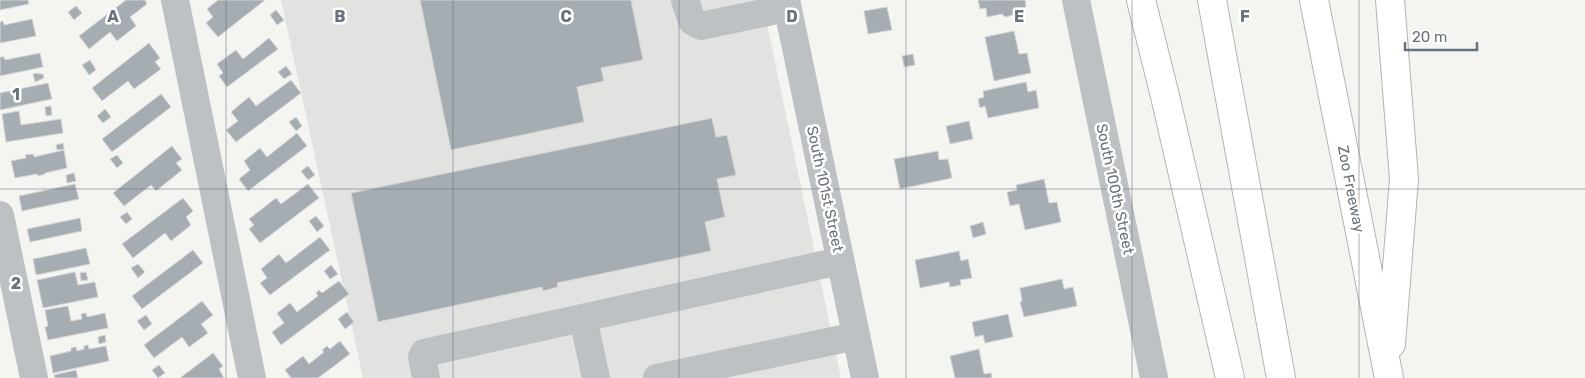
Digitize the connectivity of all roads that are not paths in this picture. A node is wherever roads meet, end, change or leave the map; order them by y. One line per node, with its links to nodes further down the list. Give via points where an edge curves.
1 (175, 0): 15 (street)
2 (685, 0): 9 (street, via 692,21 701,26)
3 (1076, 0): 20 (street, South 100th Street)
4 (1141, 0): 21 (highway)
5 (1212, 0): 22 (highway)
6 (1314, 0): 23 (highway, Zoo Freeway)
7 (1390, 0): 23 (highway, via 1404,179)
8 (786, 4): 9 (street); 11 (street, South 101st Street)
9 (735, 9)
10 (0, 215): 14 (street)
11 (840, 261): 12 (street); 13 (street, South 101st Street)
12 (583, 318): 16 (street, via 424,353); 17 (street)
13 (856, 336): 18 (street); 19 (street, South 101st Street)
14 (34, 378)
15 (252, 378)
16 (426, 378)
17 (596, 378)
18 (657, 378)
19 (865, 378)
20 (1154, 378)
21 (1230, 378)
22 (1281, 378)
23 (1389, 378)

